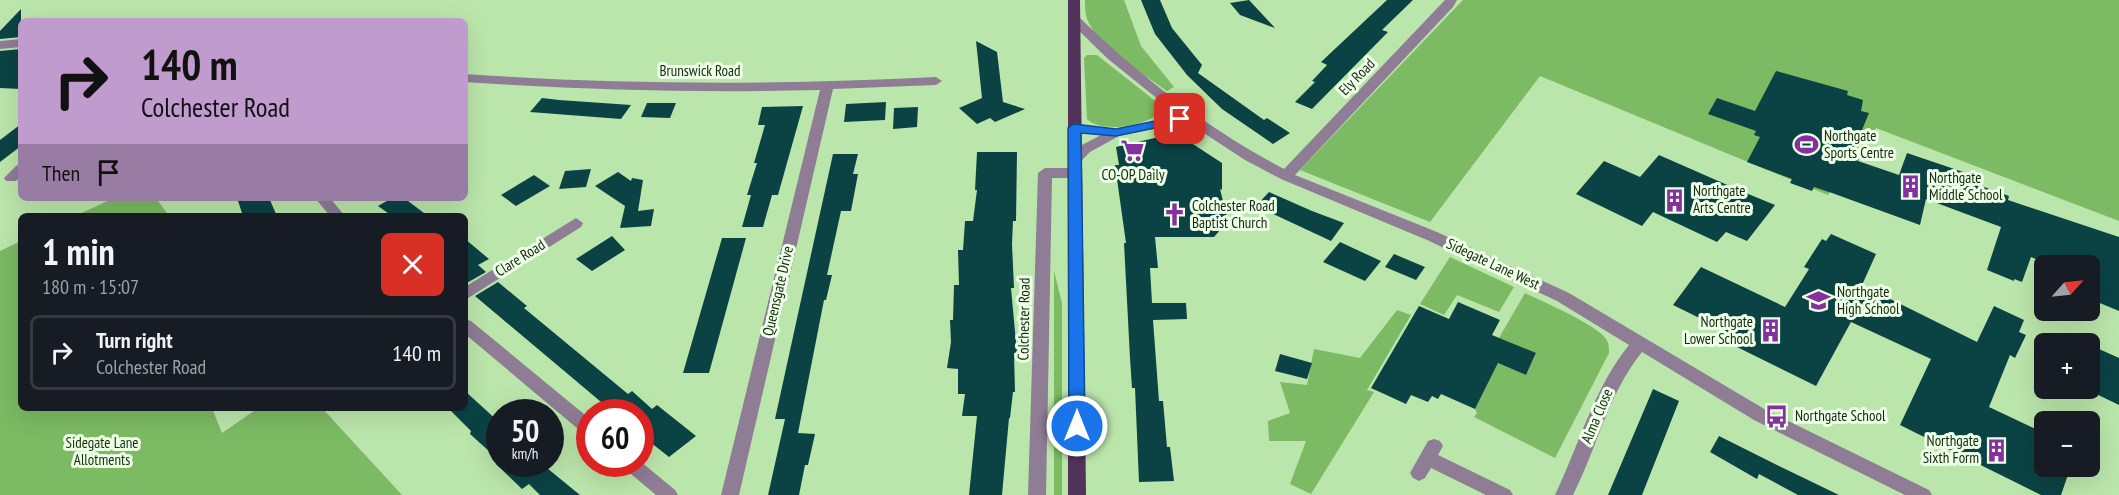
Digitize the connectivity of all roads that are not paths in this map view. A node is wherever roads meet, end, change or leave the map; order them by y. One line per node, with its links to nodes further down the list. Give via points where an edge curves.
1 (1074, 0): 3 (main road)
2 (1451, 0): 13 (street, Ely Road)
3 (1075, 20): 9 (street, Sidegate Lane West, via 1112,56); 10 (main road)
4 (18, 43): 5 (street)
5 (0, 45)
6 (468, 78): 8 (street, Brunswick Road, via 612,88)
7 (936, 81): 8 (street, Brunswick Road)
8 (826, 87): 24 (street, Queensgate Drive)
9 (1192, 120): 11 (street); 13 (street, Sidegate Lane West)
10 (1074, 128): 11 (street); 12 (main road)
11 (1116, 133): 12 (street, via 1086,149)
12 (1075, 166): 25 (street, Colchester Road, via 1045,173); 26 (main road)
13 (1286, 176): 19 (street, Sidegate Lane West, via 1524,279 1596,315)
14 (325, 201): 15 (street)
15 (335, 213)
16 (576, 223): 17 (street, Clare Road)
17 (468, 292)
18 (468, 327): 20 (street)
19 (1640, 343): 28 (street, Alma Close, via 1622,362); 29 (street, Sidegate Lane West, via 1760,415)
20 (576, 417)
21 (1427, 459): 27 (street)
22 (647, 477): 23 (street)
23 (669, 495)
24 (730, 495)
25 (1037, 495)
26 (1077, 495)
27 (1504, 495)
28 (1564, 495)
29 (1923, 495)

